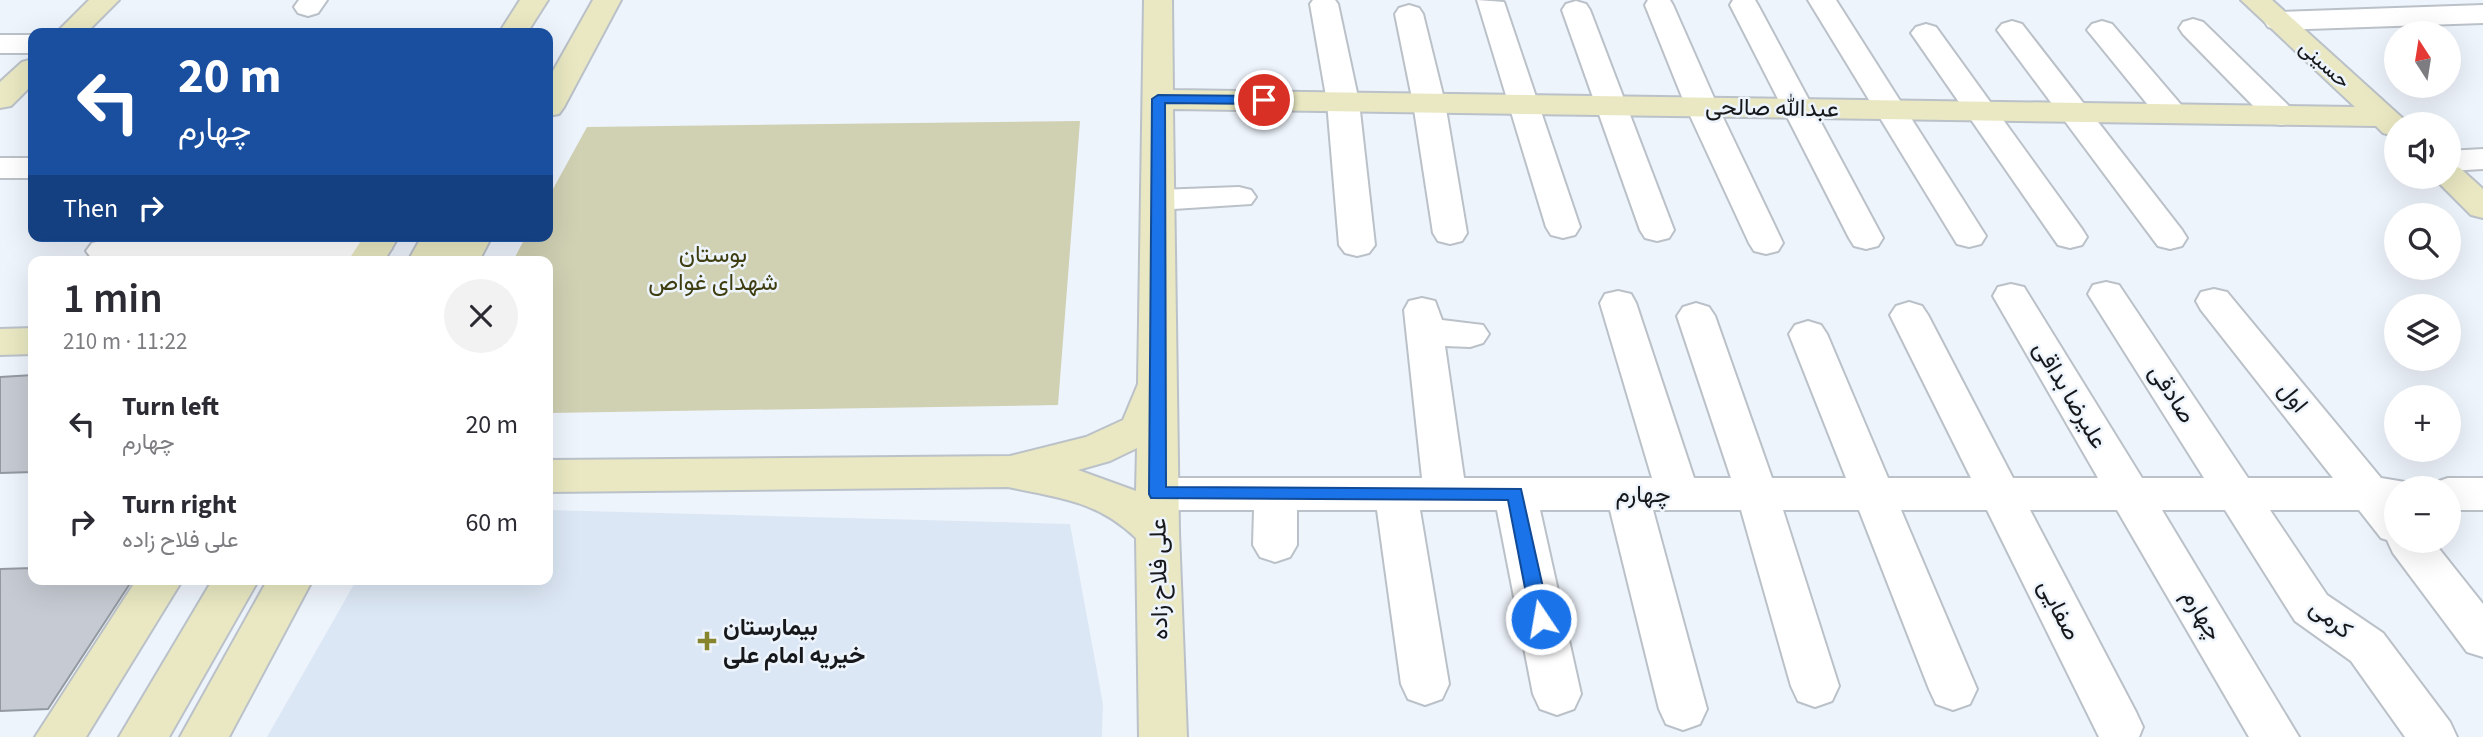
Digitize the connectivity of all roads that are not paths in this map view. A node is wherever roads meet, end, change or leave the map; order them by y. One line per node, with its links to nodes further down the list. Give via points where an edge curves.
1 (104, 0): 17 (street)
2 (534, 0): 18 (street)
3 (581, 0): 24 (street)
4 (607, 0): 27 (street)
5 (1158, 0): 29 (street, علی فلاح زاده)
6 (1822, 0): 36 (street)
7 (2255, 0): 16 (street, حسینی)
8 (2465, 0): 15 (street)
9 (1490, 2): 32 (street)
10 (1324, 4): 30 (street)
11 (1660, 5): 34 (street)
12 (1744, 5): 35 (street)
13 (1576, 10): 33 (street)
14 (1409, 14): 31 (street)
15 (2483, 14): 16 (street)
16 (2278, 21): 41 (street, حسینی)
17 (75, 28)
18 (516, 28)
19 (2193, 28): 40 (street)
20 (2012, 30): 38 (street)
21 (2102, 30): 39 (street)
22 (1926, 33): 37 (street)
23 (0, 44): 25 (street)
24 (553, 47)
25 (28, 60)
26 (28, 68): 28 (street)
27 (553, 98)
28 (0, 99)
29 (1158, 99): 30 (street, عبدالله صالحی); 49 (street, علی فلاح زاده)
30 (1343, 102): 31 (street, عبدالله صالحی); 59 (street)
31 (1429, 103): 32 (street, عبدالله صالحی); 53 (street)
32 (1523, 104): 33 (street, عبدالله صالحی); 51 (street)
33 (1609, 106): 34 (street, عبدالله صالحی); 52 (street)
34 (1702, 107): 35 (street, عبدالله صالحی); 58 (street)
35 (1796, 108): 36 (street, عبدالله صالحی); 56 (street)
36 (1890, 110): 37 (street, عبدالله صالحی); 54 (street)
37 (1982, 111): 38 (street, عبدالله صالحی); 55 (street)
38 (2076, 113): 39 (street, عبدالله صالحی); 57 (street)
39 (2172, 114): 40 (street, عبدالله صالحی)
40 (2281, 116): 42 (street, عبدالله صالحی)
41 (2384, 116)
42 (2384, 122)
43 (2483, 159): 44 (street)
44 (2461, 160)
45 (28, 167): 46 (street)
46 (0, 168)
47 (2461, 188): 50 (street)
48 (1239, 197): 49 (street)
49 (1158, 200): 72 (street, علی فلاح زاده)
50 (2483, 207)
51 (1563, 228)
52 (1657, 230)
53 (1450, 233)
54 (1969, 236)
55 (2070, 237)
56 (1866, 238)
57 (2170, 238)
58 (1766, 243)
59 (1357, 245)
60 (374, 248): 61 (street)
61 (104, 251)
62 (2106, 294): 85 (street, صادقی)
63 (2011, 296): 84 (street, علیرضا بداقی)
64 (2214, 300): 88 (street, اول)
65 (1618, 303): 80 (street)
66 (1909, 315): 83 (street, صفایی)
67 (1696, 316): 81 (street)
68 (1470, 334): 78 (street, via 1424,322)
69 (1808, 334): 82 (street)
70 (28, 341): 71 (street)
71 (0, 342)
72 (1158, 382): 73 (street, via 1139,430 1096,450); 90 (street, علی فلاح زاده)
73 (1008, 471): 74 (street); 90 (street, via 1084,487)
74 (553, 476)
75 (1627, 493): 79 (street, چهارم); 80 (street, چهارم); 101 (street)
76 (1276, 494): 77 (street, چهارم); 90 (street, چهارم); 91 (street)
77 (1396, 494): 78 (street, چهارم); 97 (street)
78 (1445, 494): 79 (street, چهارم)
79 (1515, 494): 100 (street)
80 (1678, 494): 81 (street, چهارم)
81 (1756, 494): 82 (street, چهارم); 98 (street)
82 (1874, 494): 83 (street, چهارم); 99 (street)
83 (1999, 494): 84 (street, چهارم); 102 (street, صفایی)
84 (2129, 494): 85 (street, چهارم); 107 (street, چهارم)
85 (2237, 494): 89 (street, چهارم); 108 (street, کرمی, via 2311,608 2367,647)
86 (2461, 494): 87 (street)
87 (2483, 494)
88 (2384, 499)
89 (2384, 504)
90 (1157, 513): 106 (street, علی فلاح زاده)
91 (1275, 545)
92 (2417, 553): 96 (street)
93 (157, 585): 103 (street)
94 (233, 585): 104 (street)
95 (288, 585): 105 (street)
96 (2483, 638)
97 (1425, 684)
98 (1815, 686)
99 (1952, 689)
100 (1556, 694)
101 (1683, 709)
102 (2119, 727)
103 (59, 737)
104 (144, 737)
105 (204, 737)
106 (1163, 737)
107 (2275, 737)
108 (2433, 737)

